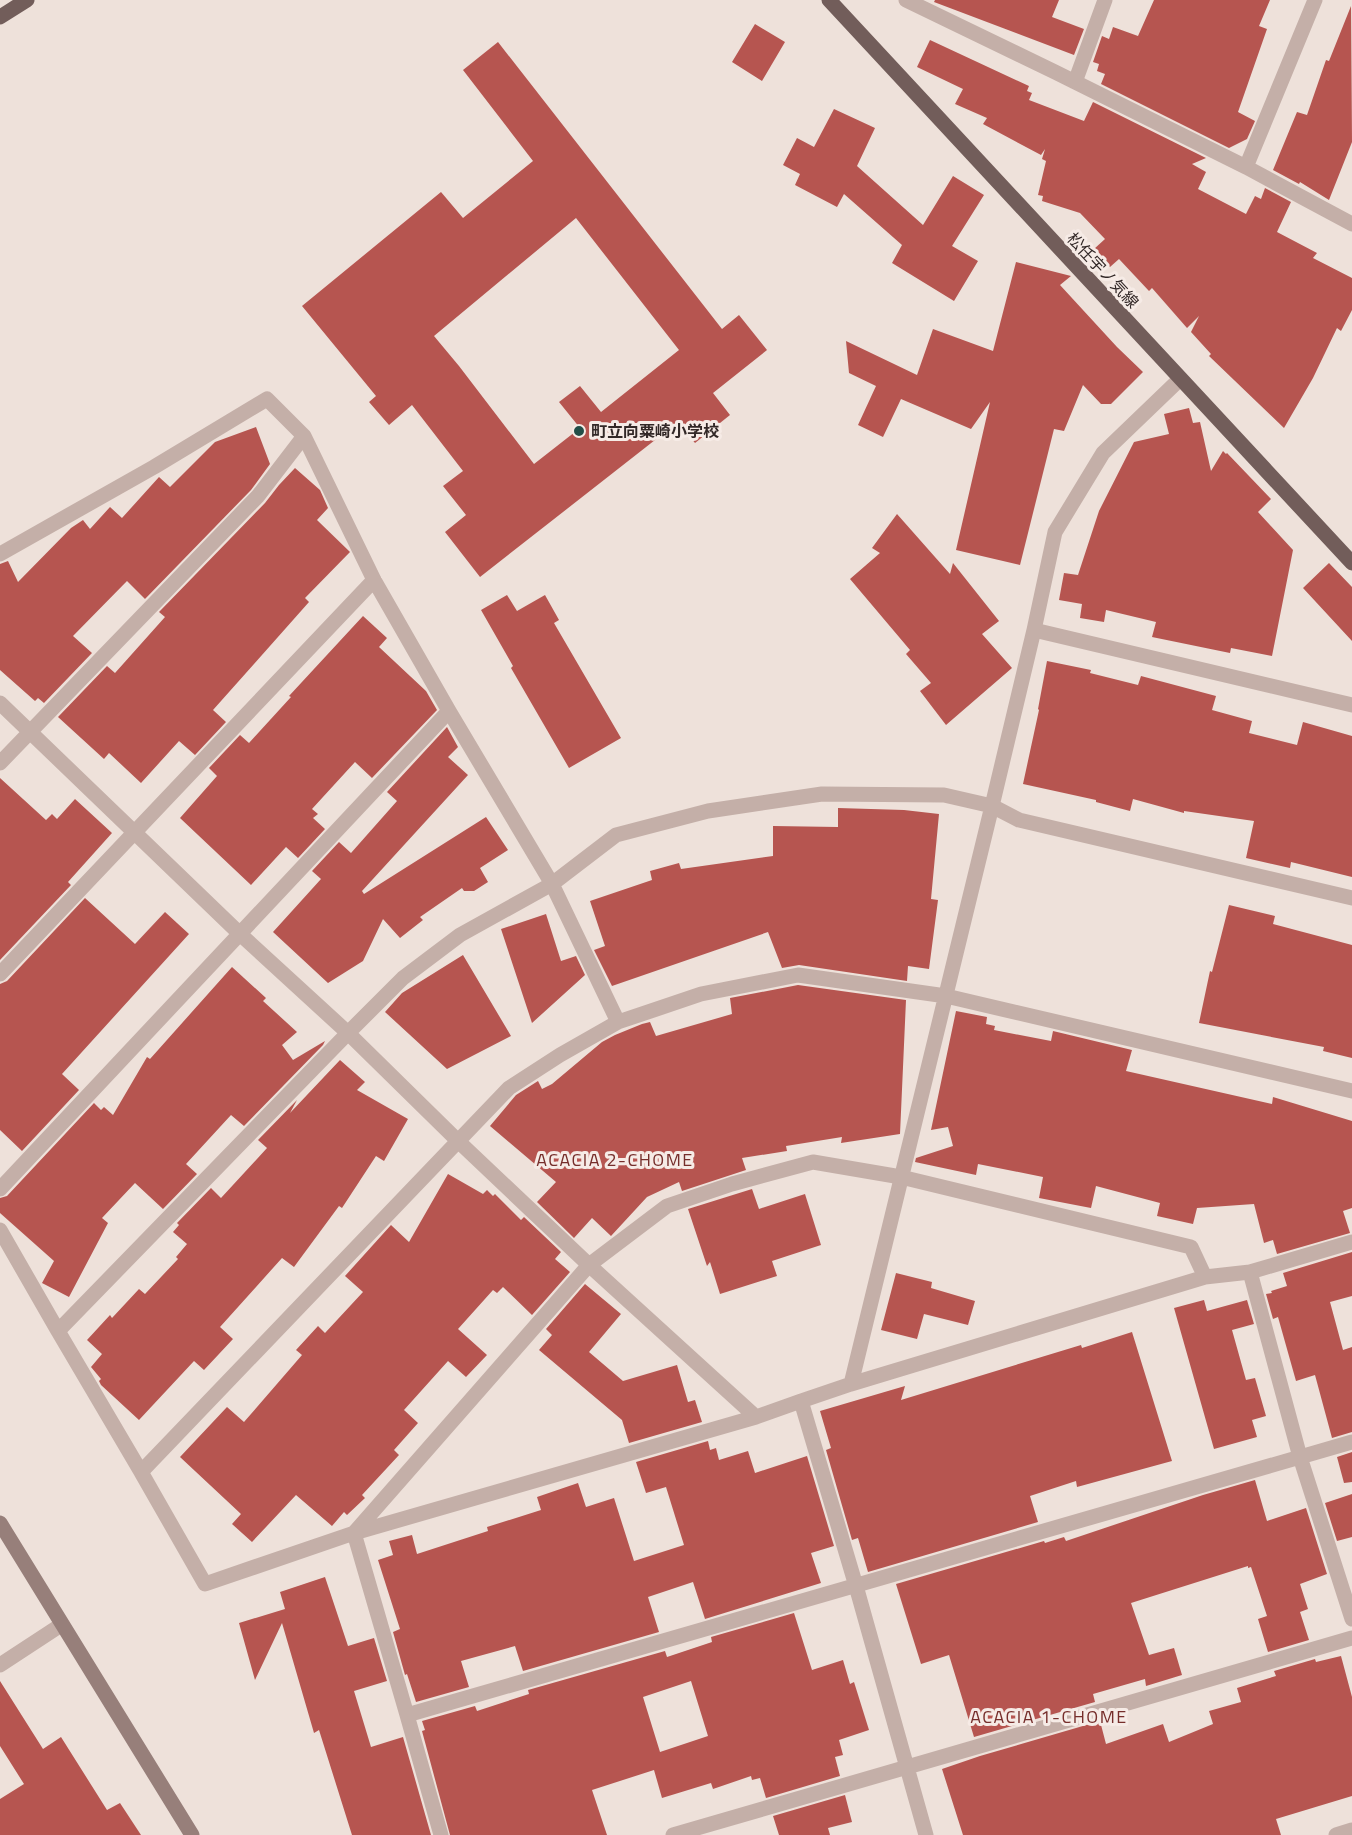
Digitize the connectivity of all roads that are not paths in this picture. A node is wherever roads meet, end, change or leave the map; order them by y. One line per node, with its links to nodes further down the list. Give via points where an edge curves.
1 (27, 0): 6 (main road)
2 (829, 0): 10 (main road, 松任宇ノ気線)
3 (906, 0): 7 (street)
4 (1105, 0): 7 (street)
5 (1315, 0): 8 (street)
6 (0, 17)
7 (1075, 82): 8 (street)
8 (1246, 167): 9 (street)
9 (1352, 224)
10 (1180, 379): 13 (main road, 松任宇ノ気線); 15 (street, via 1103,453 1055,532)
11 (304, 436): 12 (street, via 267,399); 14 (street); 19 (street, via 258,496)
12 (0, 554)
13 (1352, 563)
14 (374, 580): 18 (street); 22 (street)
15 (1034, 630): 17 (street); 21 (street)
16 (0, 703): 19 (street)
17 (1352, 705)
18 (449, 711): 23 (street); 25 (street)
19 (30, 731): 20 (street); 22 (street)
20 (0, 763)
21 (992, 806): 23 (street, via 944,795 822,795 708,811 616,835); 24 (street, via 1019,820); 27 (street)
22 (134, 832): 25 (street); 26 (street)
23 (552, 884): 28 (street); 29 (street, via 460,935 403,978)
24 (1352, 898)
25 (240, 934): 29 (street); 33 (street)
26 (0, 974)
27 (946, 996): 28 (street, via 798,975 701,994); 30 (street); 32 (street)
28 (618, 1022): 31 (street, via 509,1088)
29 (348, 1033): 31 (street); 39 (street)
30 (1352, 1091)
31 (458, 1141): 36 (street); 45 (street)
32 (901, 1177): 36 (street, via 813,1162 732,1184 667,1206); 38 (street, via 1191,1247); 40 (street)
33 (0, 1189)
34 (0, 1230): 39 (street)
35 (1352, 1242): 37 (street)
36 (590, 1265): 42 (street); 47 (street)
37 (1250, 1272): 38 (street); 44 (street)
38 (1204, 1277): 40 (street)
39 (58, 1331): 45 (street)
40 (851, 1384): 41 (street)
41 (801, 1401): 42 (street); 48 (street)
42 (756, 1417): 47 (street)
43 (1352, 1442): 44 (street)
44 (1300, 1457): 48 (street); 49 (street)
45 (141, 1472): 47 (street, via 205,1584)
46 (0, 1523): 50 (street)
47 (354, 1533): 53 (street)
48 (856, 1586): 53 (street); 54 (street)
49 (1352, 1619)
50 (61, 1625): 52 (street); 56 (street)
51 (1352, 1638): 54 (street)
52 (0, 1665)
53 (407, 1715): 57 (street)
54 (906, 1766): 58 (street); 59 (street)
55 (1352, 1830): 60 (street)
56 (192, 1835)
57 (441, 1835)
58 (673, 1835)
59 (926, 1835)
60 (1336, 1835)

